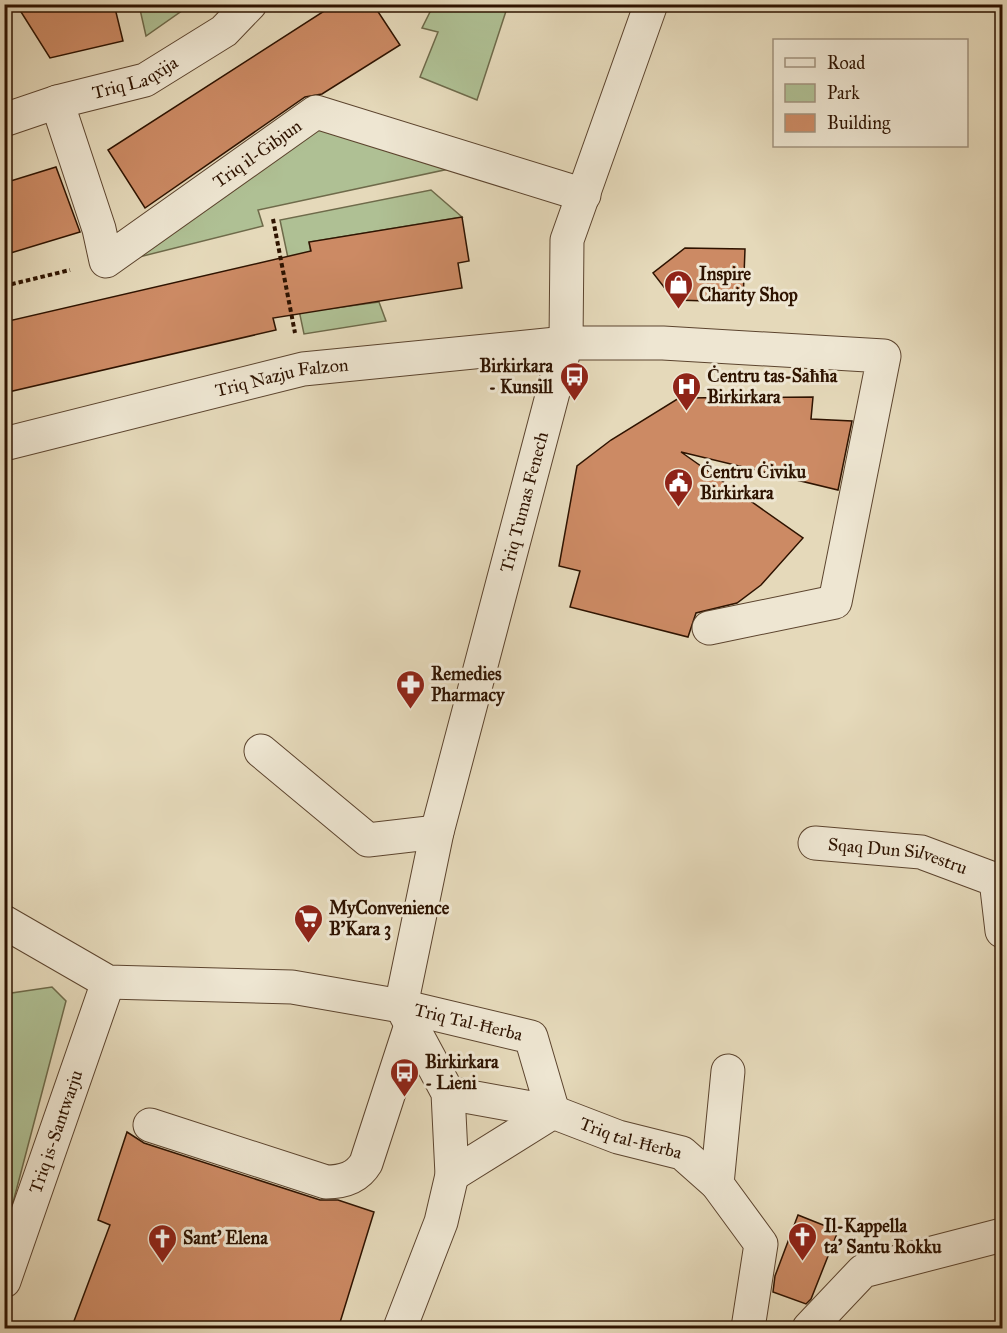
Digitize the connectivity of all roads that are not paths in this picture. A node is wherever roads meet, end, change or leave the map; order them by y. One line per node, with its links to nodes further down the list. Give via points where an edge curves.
1 (250, 4): 3 (street, Triq Laqxija, via 224,31 145,80)
2 (651, 4): 5 (street, Triq Tumas Fenech)
3 (57, 102): 4 (street, Triq Laqxija); 5 (street, Triq il-Ġibjun, via 106,261 316,112)
4 (4, 120)
5 (584, 195): 6 (street, Triq Tumas Fenech, via 567,240)
6 (566, 343): 7 (street, Triq Nazju Falzon, via 303,369); 8 (street, Triq Nazju Falzon, via 663,343 884,356 835,602); 10 (street, Triq Tumas Fenech)
7 (4, 444)
8 (709, 628)
9 (261, 751): 10 (street, via 368,840)
10 (437, 832): 15 (street, Triq Tumas Fenech)
11 (815, 843): 13 (street, Sqaq Dun Silvestru, via 921,852 996,880)
12 (4, 922): 14 (street, Triq tal-Ħerba)
13 (1002, 932)
14 (108, 982): 15 (street, Triq tal-Ħerba, via 292,987); 23 (street, Triq is-Santwarju)
15 (406, 1016): 17 (street); 18 (street, Triq Tal-Ħerba, via 531,1037); 19 (street, Triq Tumas Fenech, via 366,1163 361,1171 342,1182 326,1182)
16 (728, 1071): 21 (street)
17 (448, 1093): 18 (street, Triq tal-Ħerba); 20 (street)
18 (554, 1112): 20 (street); 21 (street, Triq tal-Ħerba, via 618,1137 682,1153)
19 (150, 1125)
20 (452, 1175): 24 (street, via 441,1222)
21 (717, 1184): 25 (street, Triq tal-Ħerba, via 761,1244)
22 (1002, 1235): 26 (street, via 863,1271)
23 (4, 1281)
24 (400, 1329)
25 (748, 1329)
26 (809, 1329)

